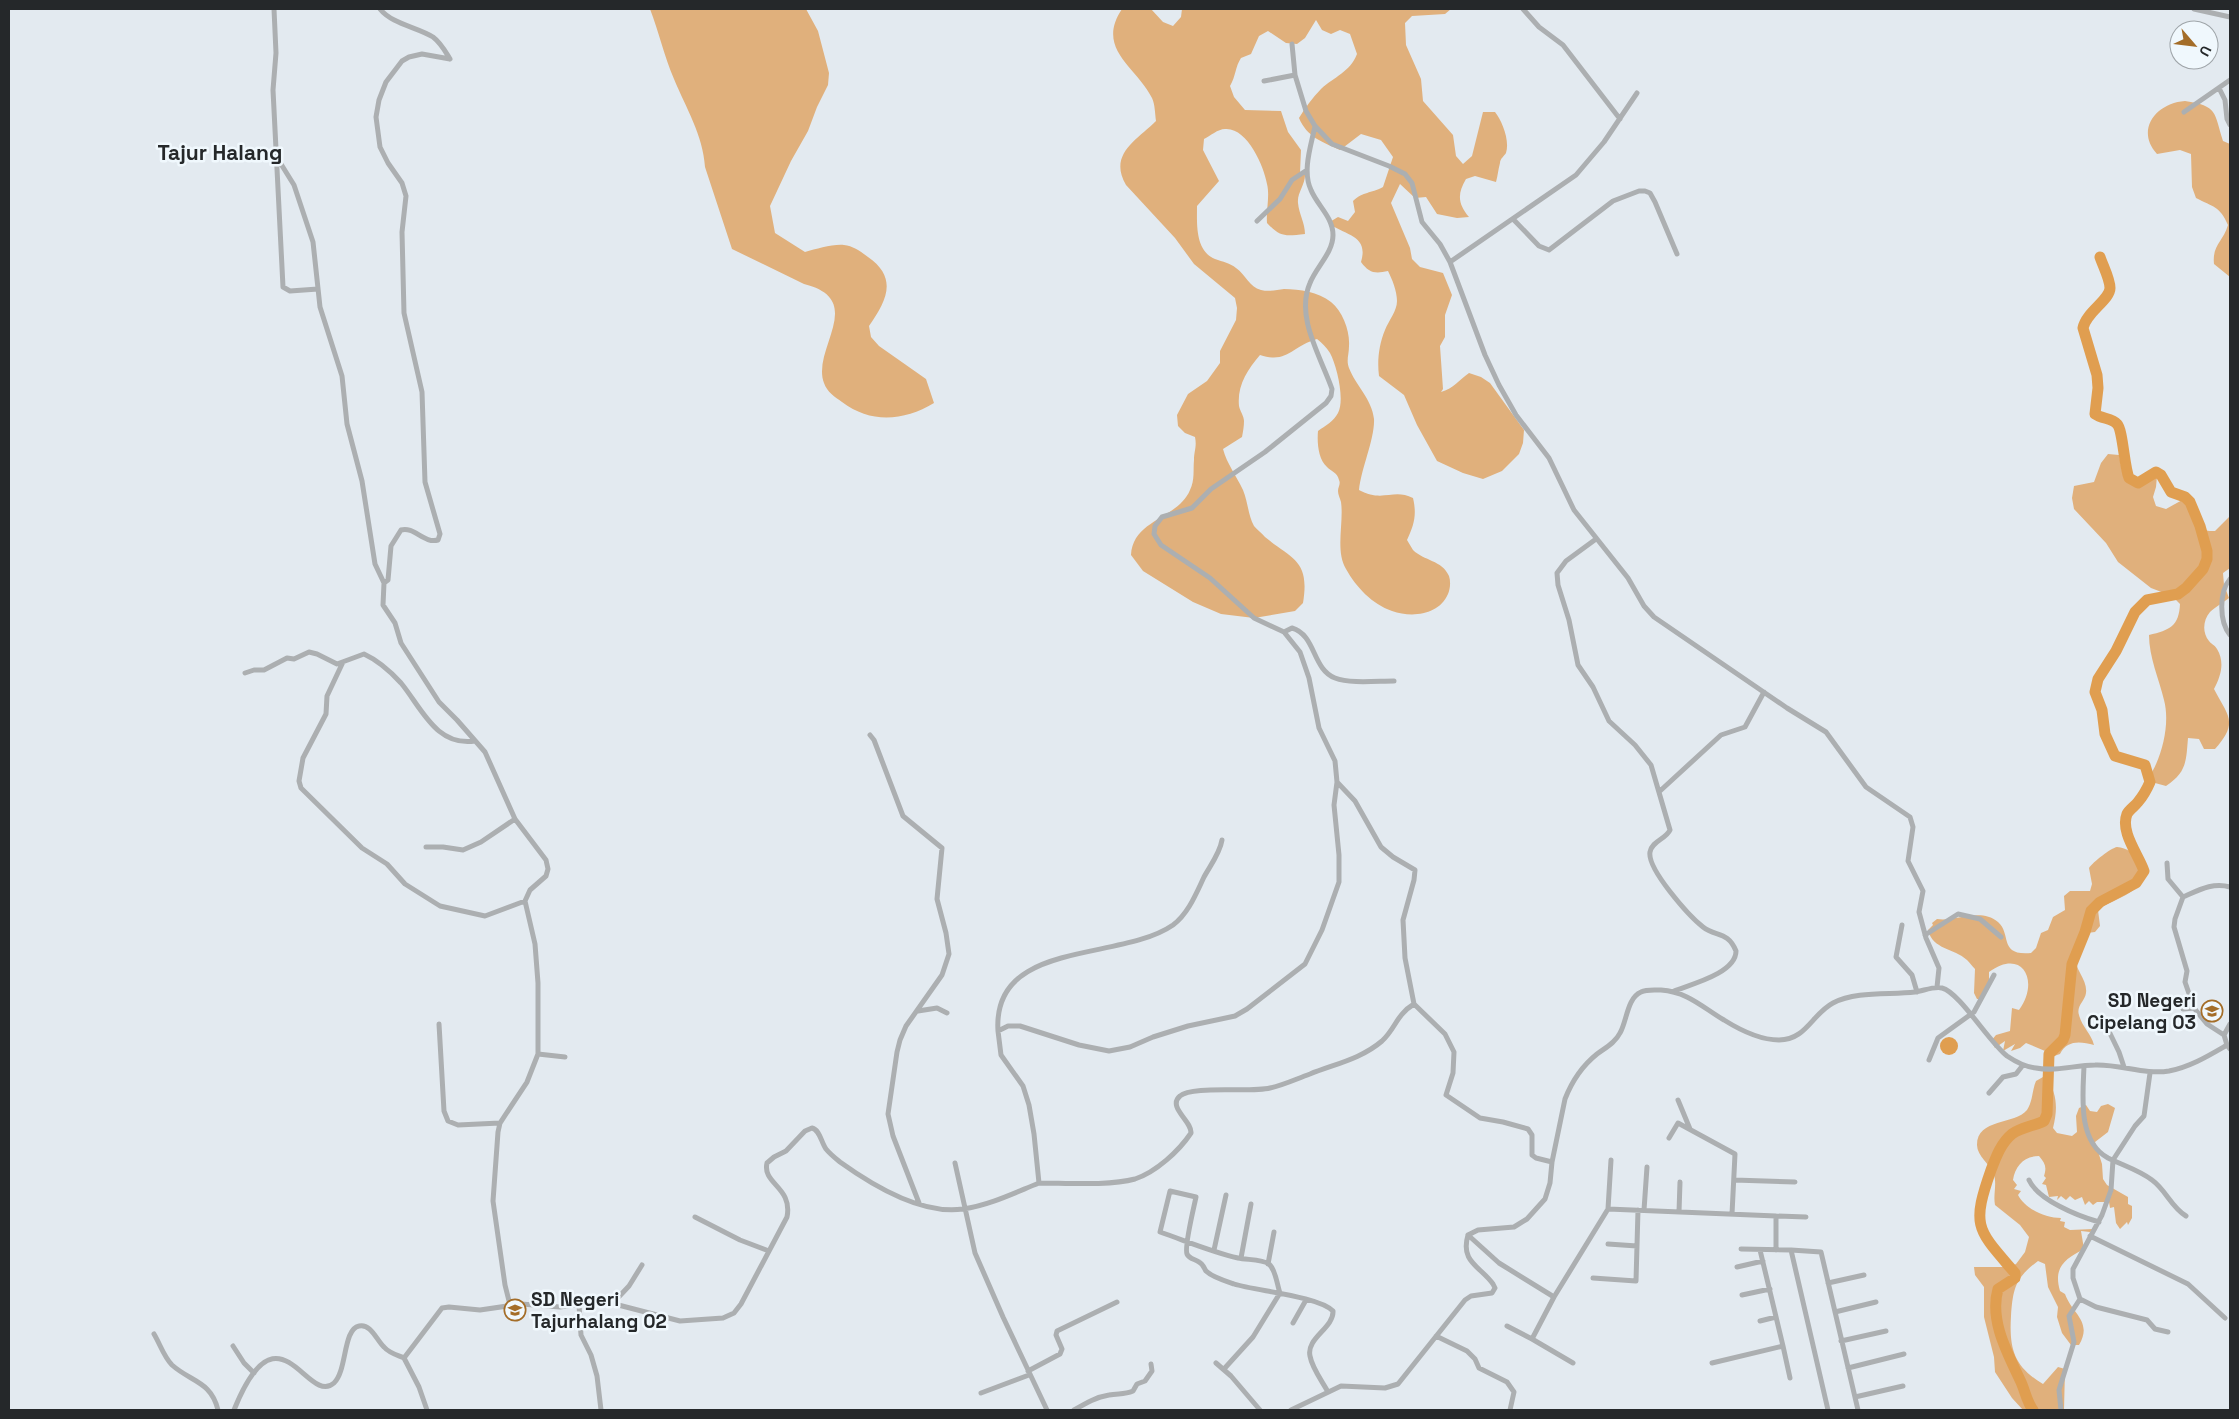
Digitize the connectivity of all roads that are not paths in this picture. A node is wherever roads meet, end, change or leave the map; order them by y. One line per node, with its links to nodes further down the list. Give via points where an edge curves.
1 (274, 9): 16 (street)
2 (380, 9): 25 (street, via 432,37 442,45 450,59 422,54 402,60 386,82 377,109 380,148 402,183 406,196 402,232 404,313 422,392 425,482 440,534 438,540 431,541 407,529 400,530 391,546 388,580)
3 (1523, 9): 13 (street, via 1539,28 1563,45)
4 (2194, 9): 5 (street)
5 (2230, 17)
6 (1292, 44): 7 (street)
7 (1295, 75): 9 (street); 15 (street, via 1306,111)
8 (2230, 80): 10 (street)
9 (1264, 81)
10 (2219, 88): 12 (street); 14 (street)
11 (1637, 94): 13 (street)
12 (2184, 112)
13 (1620, 119): 18 (street, via 1576,175)
14 (2230, 125)
15 (1315, 126): 17 (street); 21 (street, via 1337,148 1405,174 1412,183 1422,222)
16 (276, 156): 22 (street, via 294,185 307,219); 22 (street, via 283,287 290,291)
17 (1307, 170): 19 (street, via 1292,180 1280,199); 26 (street, via 1311,191 1332,231 1332,243 1310,282 1305,303 1315,344 1332,389 1331,396 1265,452 1211,489 1192,508 1162,517 1155,526 1154,534 1161,545 1210,578 1254,618)
18 (1513, 219): 20 (street, via 1539,246 1549,250 1613,201 1645,191 1655,202); 21 (street)
19 (1257, 221)
20 (1677, 254)
21 (1450, 262): 23 (street, via 1498,385 1549,458 1574,510)
22 (318, 289): 25 (street, via 322,313 342,376 348,424 360,471 376,564)
23 (1596, 539): 31 (street, via 1654,617); 35 (street, via 1566,561 1557,573 1575,652 1581,672 1593,687 1605,716 1648,759)
24 (2230, 579): 27 (street, via 2224,586 2222,615)
25 (384, 583): 33 (street, via 383,605 395,623 401,643 438,702)
26 (1284, 632): 30 (street, via 1292,628 1304,634 1322,667 1336,678); 34 (street, via 1296,645 1306,667 1319,728 1335,761)
27 (2230, 635)
28 (342, 662): 29 (street, via 333,664 309,652 294,659 287,658 264,670); 33 (street, via 361,654 367,655 400,682 434,728 451,739); 42 (street, via 327,696 326,714 303,758 301,788 362,848 387,864 405,884 440,906 485,916)
29 (245, 673)
30 (1394, 681)
31 (1764, 692): 35 (street, via 1745,727 1721,735); 44 (street, via 1826,732 1866,787 1910,817 1913,827 1908,860 1923,891 1919,912)
32 (870, 735): 53 (street, via 903,816 942,848 937,899 949,954 942,975)
33 (475, 741): 36 (street, via 485,752)
34 (1337, 782): 50 (street, via 1355,801 1387,852 1414,870 1403,920 1405,958); 59 (street, via 1334,805 1339,882 1333,901 1304,964 1254,1004 1228,1018 1188,1026 1116,1050 1090,1048 1020,1026 1008,1026)
35 (1660, 791): 48 (street, via 1670,830 1653,845 1650,861 1663,882 1696,920 1705,929 1725,936 1736,953 1732,964 1719,972)
36 (515, 819): 38 (street, via 463,850); 42 (street, via 542,853 548,866 546,876 530,890)
37 (1222, 840): 59 (street, via 1194,897 1174,924 1138,940 1082,953 1023,974 1002,997)
38 (426, 847)
39 (2167, 863): 41 (street, via 2168,879)
40 (2230, 887): 41 (street, via 2207,886)
41 (2183, 896): 51 (street, via 2174,927 2187,971 2185,982)
42 (525, 901): 62 (street, via 535,944)
43 (1902, 925): 49 (street, via 1896,957 1912,976)
44 (1925, 935): 45 (street, via 1958,914 1980,919); 47 (street, via 1939,968)
45 (2001, 937)
46 (1994, 975): 55 (street)
47 (1936, 987): 49 (street); 55 (street, via 1950,993)
48 (1674, 991): 49 (street, via 1692,998 1750,1033 1780,1040 1800,1034 1834,1002 1861,996); 76 (street, via 1652,990 1637,995 1617,1038 1592,1058 1577,1076 1565,1099)
49 (1916, 992)
50 (1414, 1004): 76 (street, via 1445,1034 1454,1052 1454,1067 1446,1096 1480,1118 1528,1129 1532,1135 1532,1155); 83 (street, via 1402,1012 1383,1039 1353,1059 1259,1091 1198,1091 1180,1096 1176,1104 1191,1129 1190,1134 1173,1153 1144,1175 1126,1181)
51 (2194, 1008): 52 (street); 60 (street, via 2208,1024)
52 (2183, 1009)
53 (917, 1011): 54 (street, via 936,1008); 85 (street, via 906,1026 897,1052 888,1114 893,1136)
54 (947, 1013)
55 (1971, 1015): 64 (street, via 1938,1038); 65 (street, via 1996,1046)
56 (2104, 1021): 67 (street)
57 (439, 1024): 71 (street, via 444,1111 448,1121 458,1124)
58 (2230, 1024): 60 (street)
59 (998, 1031): 83 (street, via 1001,1055 1023,1086 1029,1105)
60 (2224, 1035): 61 (street)
61 (2228, 1047): 68 (street, via 2187,1066)
62 (538, 1054): 63 (street); 71 (street, via 527,1082)
63 (565, 1057)
64 (1929, 1060)
65 (2023, 1065): 66 (street, via 2038,1069); 69 (street, via 2016,1074 2003,1077)
66 (2084, 1066): 67 (street); 75 (street, via 2084,1124 2098,1150)
67 (2124, 1067): 68 (street)
68 (2150, 1073): 75 (street, via 2144,1116)
69 (1989, 1093)
70 (1678, 1100): 72 (street)
71 (500, 1122): 126 (street, via 493,1201)
72 (1690, 1130): 73 (street, via 1678,1123); 79 (street, via 1735,1154)
73 (1669, 1138)
74 (1611, 1160): 88 (street)
75 (2114, 1160): 93 (street, via 2153,1180); 96 (street, via 2111,1190)
76 (1552, 1162): 98 (street, via 1548,1191 1540,1206 1527,1219 1514,1227 1475,1230)
77 (955, 1163): 87 (street)
78 (1646, 1167): 89 (street)
79 (1734, 1180): 82 (street); 91 (street)
80 (2029, 1180): 96 (street, via 2034,1190 2072,1213)
81 (1680, 1182): 90 (street)
82 (1795, 1182)
83 (1039, 1183): 87 (street, via 1004,1198)
84 (1226, 1195): 104 (street)
85 (919, 1203): 87 (street, via 940,1209); 108 (street, via 890,1192 840,1162 826,1149 817,1130 810,1128 792,1147 767,1164 767,1173 783,1192 788,1210)
86 (1251, 1204): 109 (street)
87 (964, 1209): 151 (street, via 975,1253)
88 (1608, 1209): 89 (street); 120 (street)
89 (1641, 1210): 90 (street); 102 (street)
90 (1679, 1212): 91 (street)
91 (1732, 1214): 92 (street)
92 (1776, 1216): 95 (street); 106 (street)
93 (2186, 1216)
94 (695, 1217): 108 (street)
95 (1806, 1217)
96 (2098, 1222): 99 (street)
97 (1274, 1232): 111 (street)
98 (1468, 1235): 120 (street, via 1499,1263); 137 (street, via 1467,1257 1489,1278 1494,1290 1486,1295 1467,1298)
99 (2090, 1236): 121 (street, via 2073,1272); 130 (street, via 2188,1284)
100 (1188, 1241): 100 (street, via 1160,1232 1170,1192 1196,1197); 104 (street); 118 (street, via 1186,1253 1200,1262 1208,1273 1236,1284)
101 (1608, 1244): 102 (street)
102 (1637, 1246): 115 (street, via 1636,1281)
103 (1742, 1249): 105 (street)
104 (1214, 1250): 109 (street)
105 (1760, 1250): 106 (street); 110 (street)
106 (1776, 1250): 107 (street)
107 (1791, 1250): 116 (street, via 1821,1252); 166 (street)
108 (769, 1251): 125 (street, via 738,1309 723,1318 672,1320)
109 (1241, 1258): 111 (street)
110 (1763, 1261): 113 (street); 117 (street)
111 (1268, 1264): 118 (street, via 1274,1271)
112 (642, 1265): 125 (street)
113 (1737, 1267)
114 (1864, 1275): 116 (street)
115 (1593, 1278)
116 (1828, 1283): 128 (street)
117 (1770, 1289): 119 (street); 129 (street)
118 (1280, 1293): 122 (street); 149 (street, via 1253,1337)
119 (1742, 1296)
120 (1554, 1297): 138 (street)
121 (2080, 1299): 135 (street, via 2096,1307 2147,1320 2158,1330); 168 (street, via 2069,1316 2074,1342 2059,1390)
122 (1306, 1300): 132 (street); 155 (street, via 1333,1311 1309,1353)
123 (1116, 1302): 151 (street, via 1057,1331 1062,1349 1060,1354)
124 (1876, 1302): 128 (street)
125 (613, 1303): 127 (street, via 603,1301)
126 (510, 1305): 127 (street); 143 (street, via 480,1310 442,1308)
127 (579, 1305): 160 (street, via 582,1335 597,1376)
128 (1835, 1312): 139 (street)
129 (1776, 1318): 131 (street); 141 (street)
130 (2225, 1318)
131 (1760, 1321)
132 (1293, 1323)
133 (1507, 1326): 138 (street)
134 (1886, 1331): 139 (street)
135 (2168, 1332)
136 (154, 1334): 157 (street, via 173,1365 205,1386)
137 (1436, 1336): 155 (street, via 1396,1385 1378,1388 1341,1386); 165 (street, via 1467,1351 1479,1368 1510,1384 1514,1392)
138 (1532, 1339): 146 (street)
139 (1841, 1341): 148 (street)
140 (234, 1346): 150 (street)
141 (1783, 1346): 144 (street); 152 (street)
142 (1904, 1354): 148 (street)
143 (404, 1358): 150 (street, via 388,1350 372,1331 359,1326 349,1336 342,1370 330,1386 314,1384 291,1363 276,1358 265,1361); 159 (street)
144 (1712, 1362)
145 (1216, 1363): 149 (street)
146 (1573, 1363)
147 (1151, 1364): 162 (street, via 1152,1371 1134,1391 1096,1398)
148 (1848, 1368): 156 (street)
149 (1224, 1369): 163 (street)
150 (254, 1373): 158 (street)
151 (1029, 1373): 154 (street); 161 (street)
152 (1790, 1378)
153 (1903, 1386): 156 (street)
154 (982, 1392)
155 (1328, 1392): 164 (street)
156 (1854, 1397): 167 (street)
157 (218, 1410)
158 (234, 1410)
159 (427, 1410)
160 (601, 1410)
161 (1047, 1410)
162 (1074, 1410)
163 (1260, 1410)
164 (1291, 1410)
165 (1510, 1410)
166 (1828, 1410)
167 (1858, 1410)
168 (2061, 1410)

